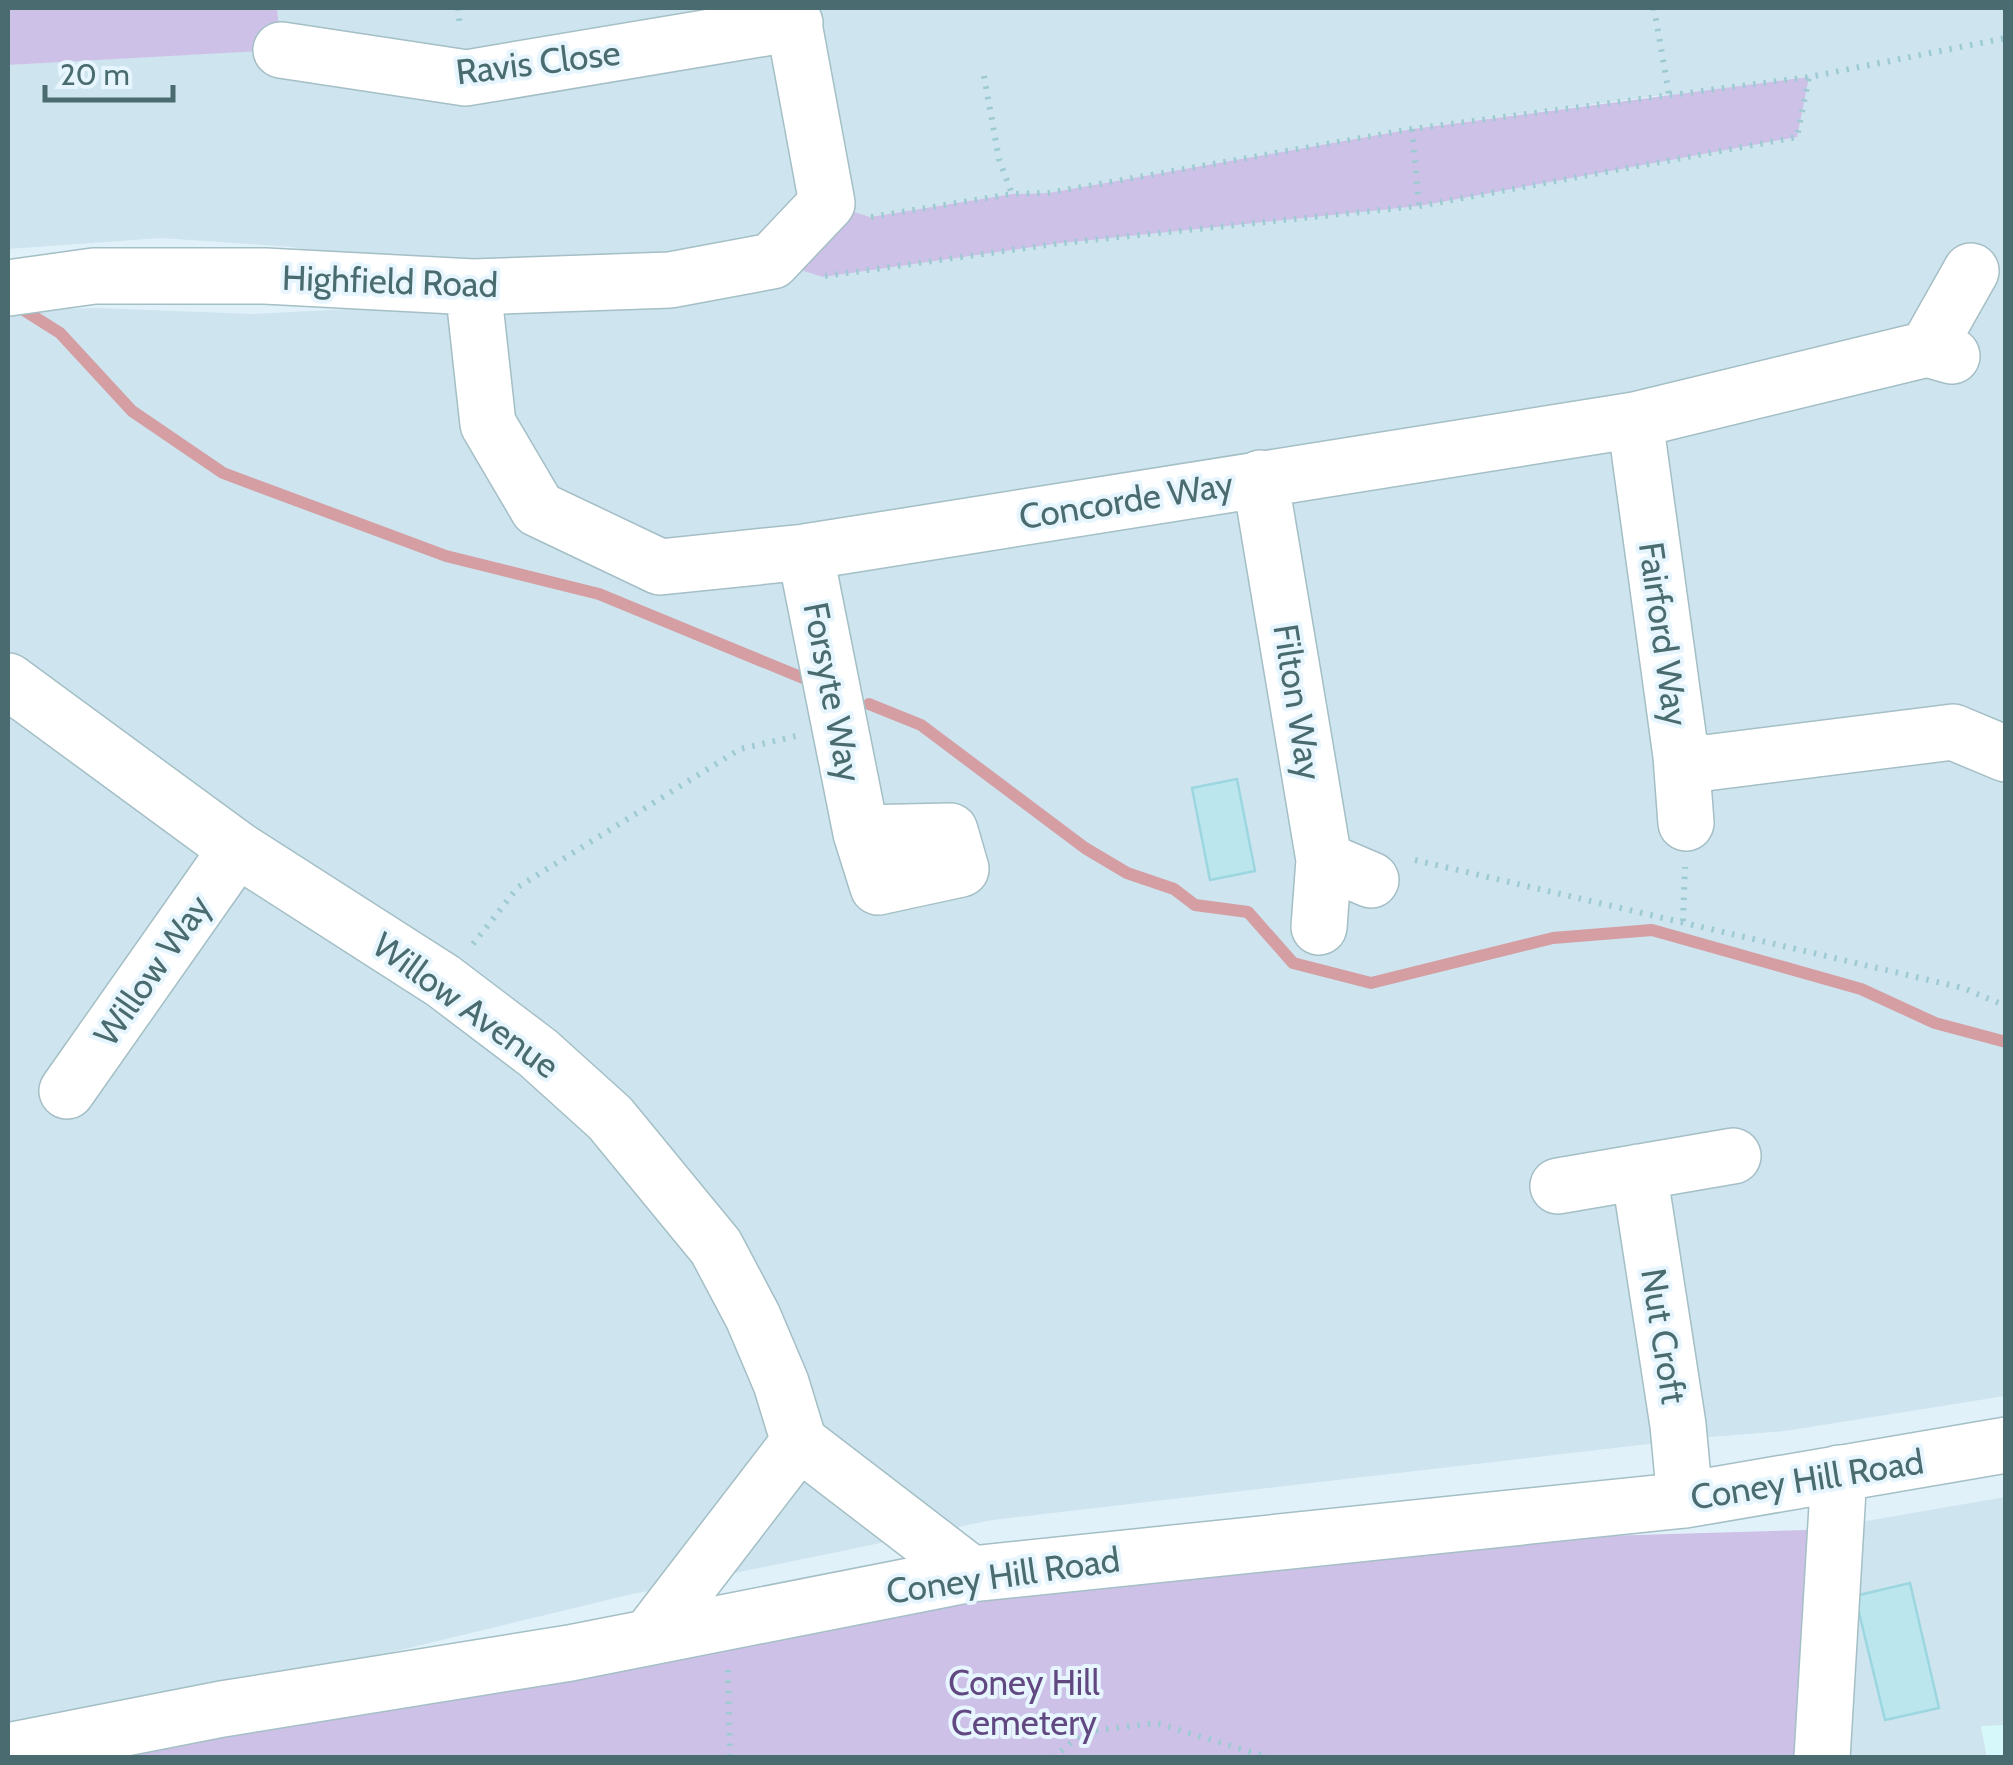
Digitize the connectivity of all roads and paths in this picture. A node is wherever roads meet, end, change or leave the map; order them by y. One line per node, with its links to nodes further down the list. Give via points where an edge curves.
1 (1654, 8): 7 (path)
2 (793, 16): 4 (street, Ravis Close, via 466,78); 10 (street)
3 (2006, 38): 6 (path)
4 (281, 50)
5 (984, 76): 9 (path)
6 (1809, 77): 7 (path); 11 (path, via 1797,137)
7 (1669, 94): 8 (path)
8 (1412, 129): 9 (path); 11 (path)
9 (1012, 194): 10 (path, via 870,218)
10 (827, 202): 12 (street)
11 (1418, 206): 12 (path, via 823,276)
12 (772, 261): 14 (street, Highfield Road, via 670,280)
13 (1971, 271): 16 (street, Concorde Way, via 1940,352)
14 (474, 287): 15 (street, Highfield Road, via 94,276); 18 (street, Concorde Way, via 488,424 538,509 660,567)
15 (10, 288)
16 (1635, 420): 17 (street, Concorde Way); 22 (street, Fairford Way)
17 (1260, 478): 18 (street, Concorde Way); 26 (street, Filton Way)
18 (805, 552): 20 (street, Forsyte Way)
19 (8, 680): 25 (street, Willow Avenue)
20 (842, 726): 24 (street, Forsyte Way); 28 (path, via 740,749 518,886)
21 (2006, 754): 22 (street, Fairford Way, via 1952,732 1876,759 1705,764)
22 (1681, 756): 23 (street)
23 (1686, 823)
24 (862, 833)
25 (237, 849): 28 (street, Willow Avenue); 30 (street, Willow Way)
26 (1348, 870): 27 (street, Filton Way); 29 (path, via 1385,854 1963,988)
27 (1319, 927)
28 (443, 981): 34 (street, Willow Avenue, via 610,1118 716,1247 753,1317)
29 (2006, 1006)
30 (67, 1091)
31 (1733, 1156): 32 (street)
32 (1638, 1172): 33 (street); 37 (street, Nut Croft)
33 (1558, 1186)
34 (799, 1442): 38 (street); 39 (street)
35 (2006, 1445): 36 (street, Coney Hill Road)
36 (1839, 1473): 37 (street, Coney Hill Road); 45 (street)
37 (1685, 1500): 38 (street, Coney Hill Road)
38 (971, 1574): 39 (street, Coney Hill Road)
39 (650, 1636): 41 (street, Coney Hill Road)
40 (728, 1669): 42 (path)
41 (8, 1751)
42 (730, 1758)
43 (1053, 1758): 44 (path, via 1083,1732 1156,1723)
44 (1271, 1758)
45 (1822, 1758)

